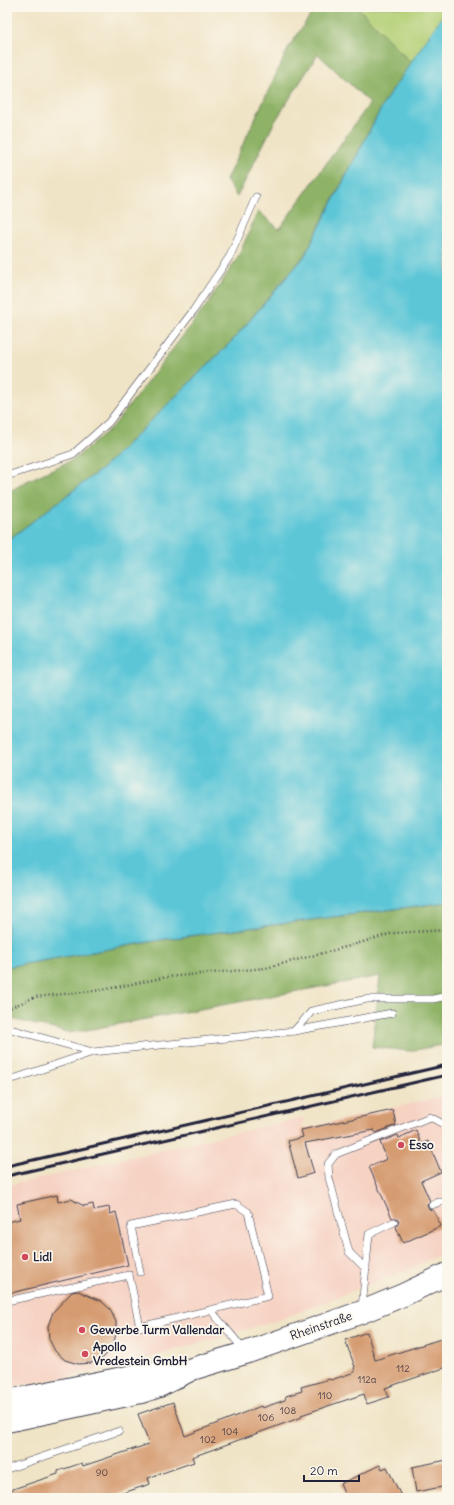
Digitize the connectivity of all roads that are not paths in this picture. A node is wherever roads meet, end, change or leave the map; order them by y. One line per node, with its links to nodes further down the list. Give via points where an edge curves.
1 (256, 197): 2 (lane, via 230,256 193,311 109,422 73,454)
2 (7, 476)
3 (447, 996): 6 (lane, via 433,999 366,999 312,1011)
4 (392, 1013): 6 (lane)
5 (7, 1028): 7 (lane)
6 (294, 1031): 7 (lane)
7 (93, 1052): 8 (lane)
8 (7, 1079)
9 (447, 1126): 13 (lane, via 430,1117 336,1154 328,1164 329,1178 349,1252)
10 (447, 1202): 11 (lane)
11 (432, 1205)
12 (394, 1222): 13 (lane, via 369,1234)
13 (366, 1269): 18 (lane)
14 (140, 1272): 17 (lane, via 131,1226 236,1204 248,1212 268,1296)
15 (447, 1274): 18 (main road, Rheinstraße)
16 (7, 1301): 17 (lane, via 129,1275 140,1327)
17 (211, 1310): 19 (lane, via 235,1337)
18 (362, 1312): 19 (main road, Rheinstraße)
19 (245, 1353): 20 (main road, Rheinstraße)
20 (192, 1369): 21 (main road, Rheinstraße, via 138,1375); 22 (main road, Rheinstraße, via 141,1392)
21 (7, 1401)
22 (7, 1421)
23 (119, 1431): 24 (lane)
24 (7, 1469)

